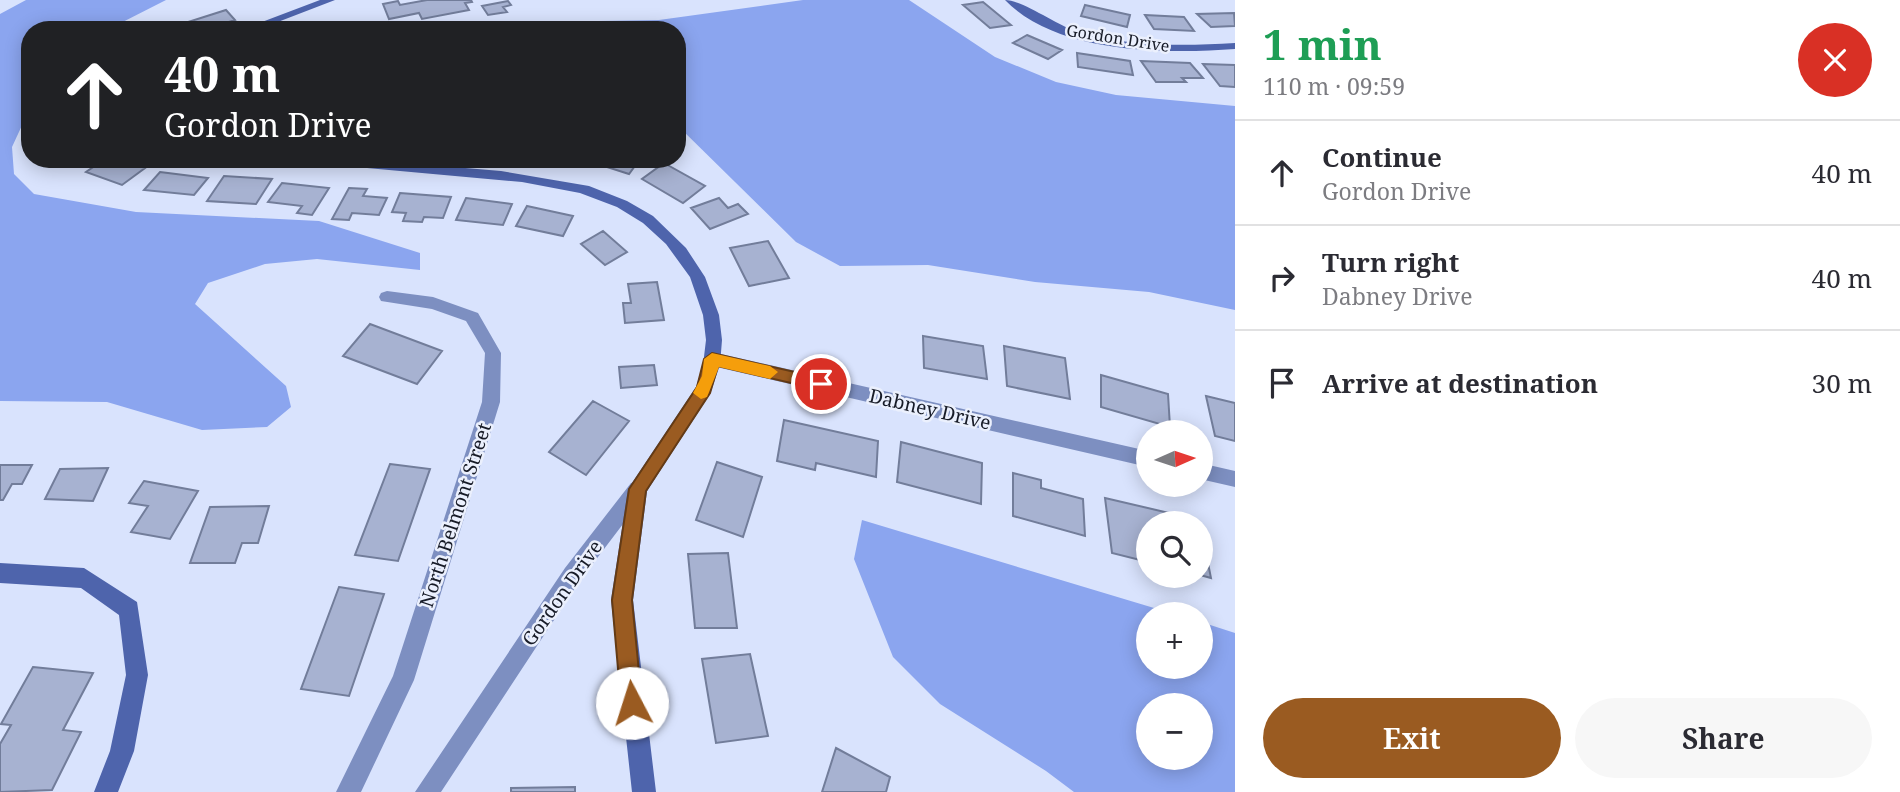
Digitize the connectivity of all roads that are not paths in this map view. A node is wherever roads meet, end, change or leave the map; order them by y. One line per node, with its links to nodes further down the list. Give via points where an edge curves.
1 (330, 0): 3 (street)
2 (1010, 0): 4 (street, Gordon Drive, via 1049,24 1087,37 1173,48)
3 (271, 21)
4 (1235, 47)
5 (411, 168): 7 (street, Gordon Drive, via 510,177 584,190 622,204 658,226 699,277 715,331)
6 (387, 297): 14 (street, North Belmont Street, via 433,303 472,317 493,353 491,402 403,680)
7 (712, 359): 8 (street, Dabney Drive); 11 (street, Gordon Drive, via 704,389)
8 (1136, 456)
9 (1213, 474): 10 (street)
10 (1235, 479)
11 (638, 489): 15 (street, Gordon Drive, via 572,575); 16 (street, via 622,600)
12 (0, 573): 13 (street, via 84,578 129,609 137,675 122,751)
13 (106, 792)
14 (348, 792)
15 (427, 792)
16 (644, 792)

